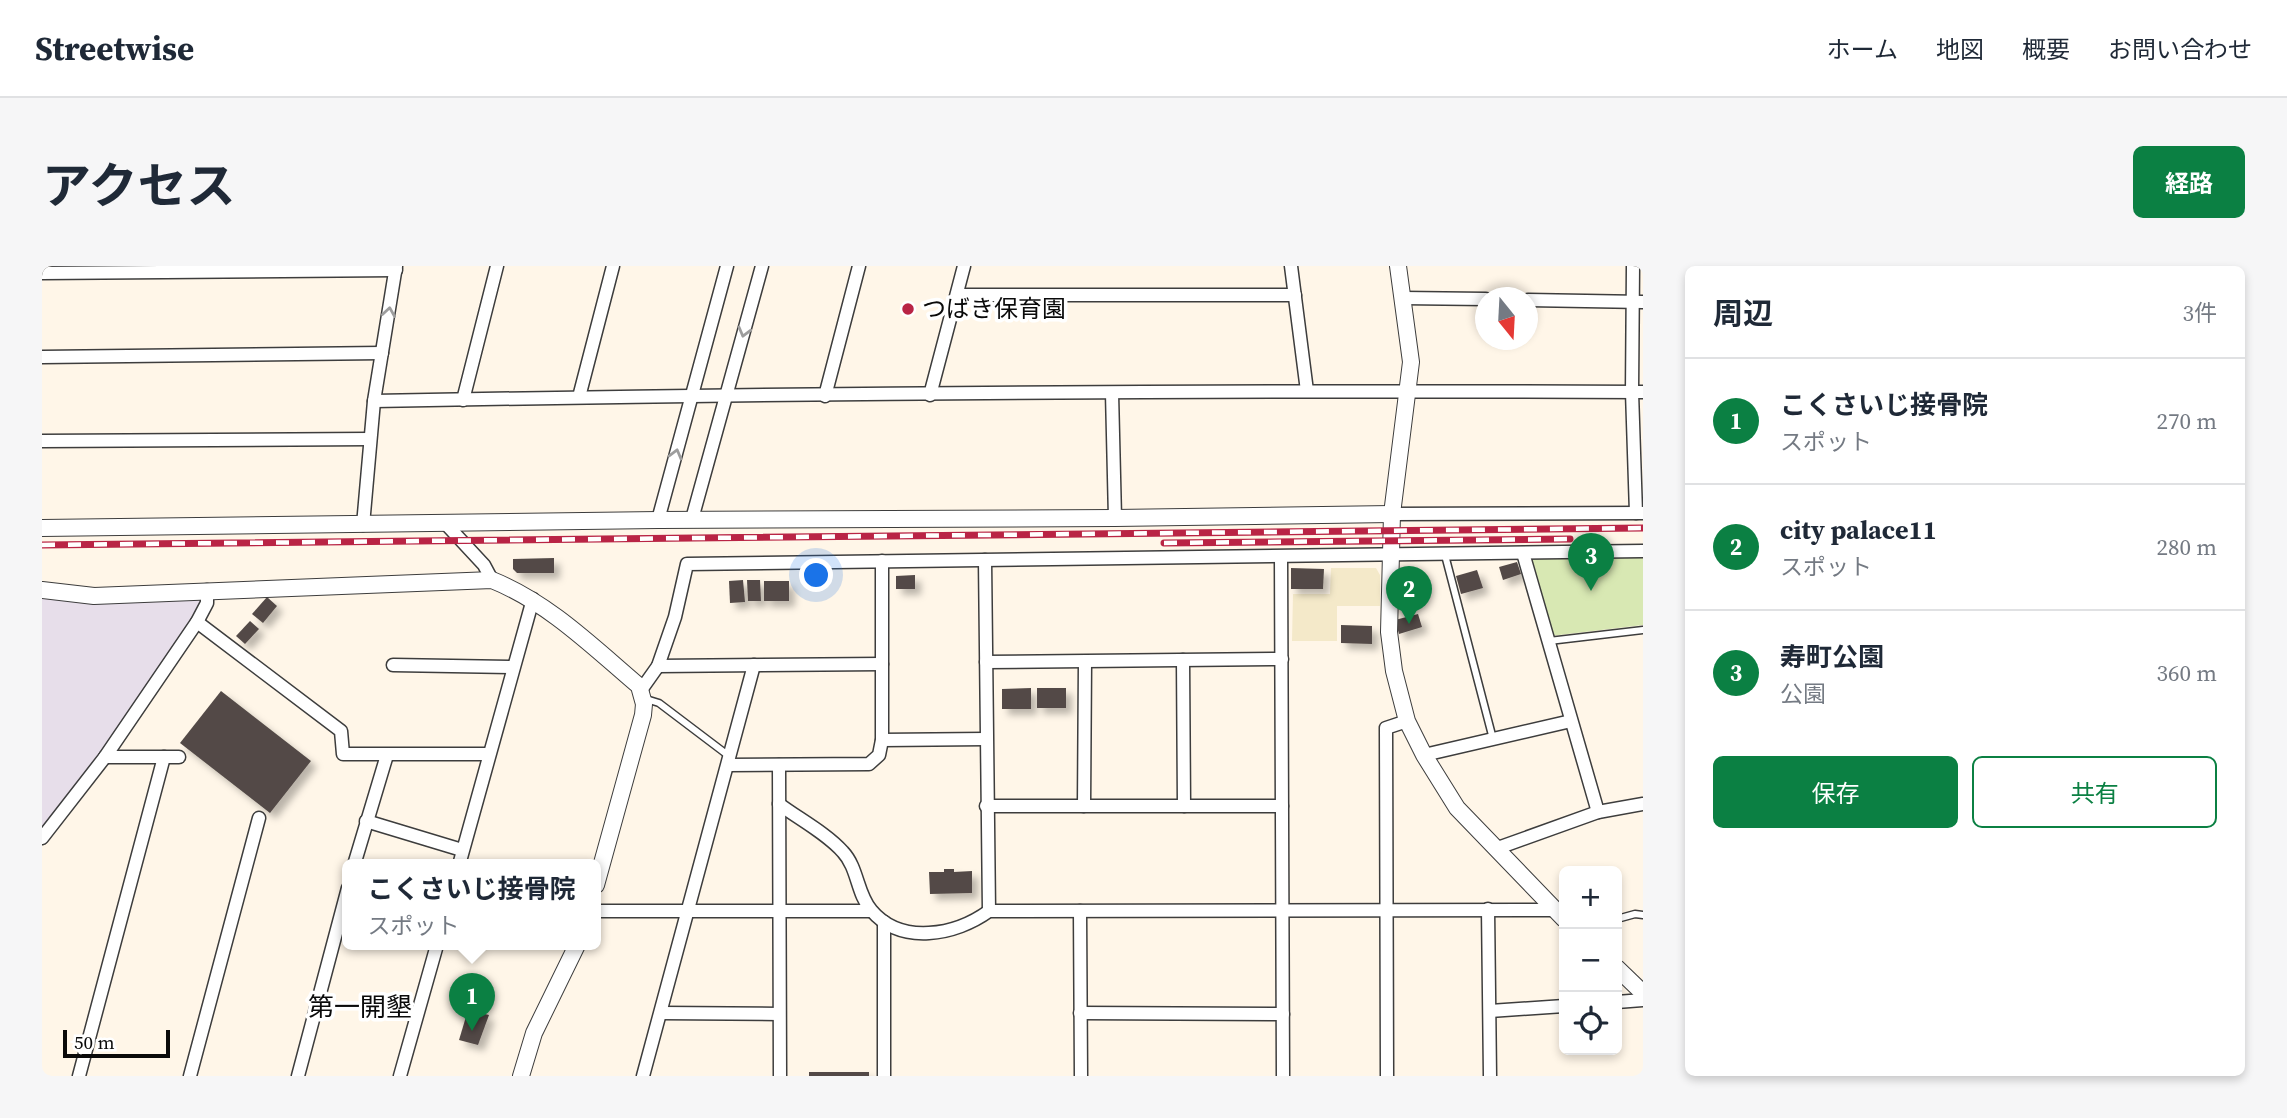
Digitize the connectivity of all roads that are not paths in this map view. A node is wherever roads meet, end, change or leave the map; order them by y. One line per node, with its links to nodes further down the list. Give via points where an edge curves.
1 (497, 266): 29 (street)
2 (613, 266): 28 (street)
3 (727, 266): 26 (street)
4 (762, 266): 24 (street, one-way to 24)
5 (859, 266): 27 (street)
6 (964, 266): 12 (street)
7 (1291, 266): 13 (street)
8 (1398, 266): 14 (street)
9 (1633, 266): 17 (street)
10 (396, 268): 11 (street); 18 (street, one-way to 10)
11 (42, 272)
12 (957, 295): 13 (street); 25 (street)
13 (1295, 295): 20 (street)
14 (1402, 298): 15 (street); 21 (street, via 1410,362)
15 (1475, 299)
16 (1538, 300): 17 (street)
17 (1638, 302): 22 (street)
18 (382, 353): 19 (street); 30 (street)
19 (42, 357)
20 (1307, 391): 21 (street); 23 (street)
21 (1407, 391): 22 (street); 34 (street)
22 (1638, 392): 33 (street)
23 (1111, 393): 25 (street); 35 (street)
24 (726, 395): 26 (street); 27 (street); 36 (street)
25 (930, 395): 27 (street)
26 (692, 396): 28 (street); 37 (street, one-way to 26)
27 (825, 396)
28 (579, 397): 29 (street)
29 (463, 400): 30 (street)
30 (374, 401): 31 (street)
31 (370, 439): 32 (street); 39 (street)
32 (42, 441)
33 (1640, 513): 34 (street)
34 (1392, 514): 35 (street); 44 (street)
35 (1115, 518): 36 (street)
36 (692, 519): 37 (street)
37 (658, 520): 38 (street)
38 (444, 523): 39 (street); 48 (street, via 484,565)
39 (363, 525): 40 (street)
40 (42, 528)
41 (1643, 551): 42 (street)
42 (1523, 553): 43 (street); 54 (street)
43 (1445, 555): 44 (street); 68 (lane)
44 (1390, 556): 45 (street); 65 (street, via 1389,632)
45 (1281, 557): 46 (street); 55 (street)
46 (985, 560): 47 (street); 57 (street)
47 (882, 561): 59 (street); 62 (street, via 687,564)
48 (492, 580): 50 (street); 51 (street)
49 (42, 590): 50 (street, via 94,596)
50 (206, 590): 52 (street, via 207,603)
51 (533, 599): 63 (street); 64 (street, via 639,686)
52 (197, 622): 71 (street, via 341,732 343,754); 73 (street)
53 (1643, 630): 54 (lane)
54 (1549, 641): 66 (street)
55 (1282, 659): 56 (street); 83 (street)
56 (1183, 660): 58 (street); 82 (street)
57 (986, 662): 58 (street); 67 (street)
58 (1085, 662): 81 (street)
59 (882, 664): 61 (street); 69 (street)
60 (393, 665): 63 (street)
61 (754, 665): 62 (street); 76 (street)
62 (658, 666): 64 (street)
63 (513, 667): 70 (street)
64 (642, 694): 76 (lane); 92 (street, via 643,715)
65 (1407, 721): 72 (street); 94 (street, via 1386,728)
66 (1571, 721): 68 (street); 84 (street)
67 (986, 739): 69 (street); 80 (street)
68 (1493, 739): 72 (street)
69 (882, 740): 77 (street, via 879,755 869,764)
70 (489, 754): 71 (street); 89 (street)
71 (387, 755): 86 (street)
72 (1424, 755): 88 (street, via 1457,808)
73 (105, 757): 74 (street); 87 (street)
74 (164, 757): 75 (street); 119 (street)
75 (178, 757)
76 (729, 761): 77 (street); 102 (street)
77 (779, 765): 78 (street)
78 (779, 804): 97 (street); 98 (street, via 846,855)
79 (1643, 804): 84 (street)
80 (986, 806): 81 (street); 99 (street)
81 (1084, 806): 82 (street)
82 (1184, 806): 83 (street)
83 (1282, 806): 101 (street)
84 (1598, 813): 88 (street)
85 (259, 818): 120 (street)
86 (366, 821): 89 (street); 90 (street)
87 (42, 838)
88 (1495, 849): 103 (street)
89 (462, 850): 91 (street)
90 (356, 859)
91 (460, 859)
92 (601, 867)
93 (1488, 909): 94 (street); 103 (street); 114 (street)
94 (1385, 910): 101 (street); 129 (street)
95 (342, 911): 121 (street)
96 (601, 911): 102 (street)
97 (779, 911): 98 (street); 102 (street); 117 (street)
98 (871, 911): 106 (street)
99 (989, 911): 100 (street); 106 (street, via 956,929 932,933 912,933)
100 (1080, 911): 101 (street); 116 (street)
101 (1283, 911): 118 (street)
102 (687, 912): 115 (street)
103 (1559, 914)
104 (1643, 915): 105 (lane)
105 (1622, 918)
106 (884, 922): 126 (street)
107 (436, 950): 122 (street)
108 (575, 950): 123 (street, via 534,1033)
109 (1622, 973): 110 (street)
110 (1643, 993)
111 (1643, 1000): 112 (street)
112 (1622, 1002)
113 (1559, 1006): 114 (street)
114 (1490, 1011): 130 (street)
115 (661, 1013): 117 (street); 124 (street)
116 (1080, 1013): 118 (street); 127 (street)
117 (779, 1014): 125 (street)
118 (1283, 1014): 128 (street)
119 (79, 1076)
120 (190, 1076)
121 (298, 1076)
122 (400, 1076)
123 (521, 1076)
124 (643, 1076)
125 (780, 1076)
126 (884, 1076)
127 (1081, 1076)
128 (1283, 1076)
129 (1387, 1076)
130 (1490, 1076)

